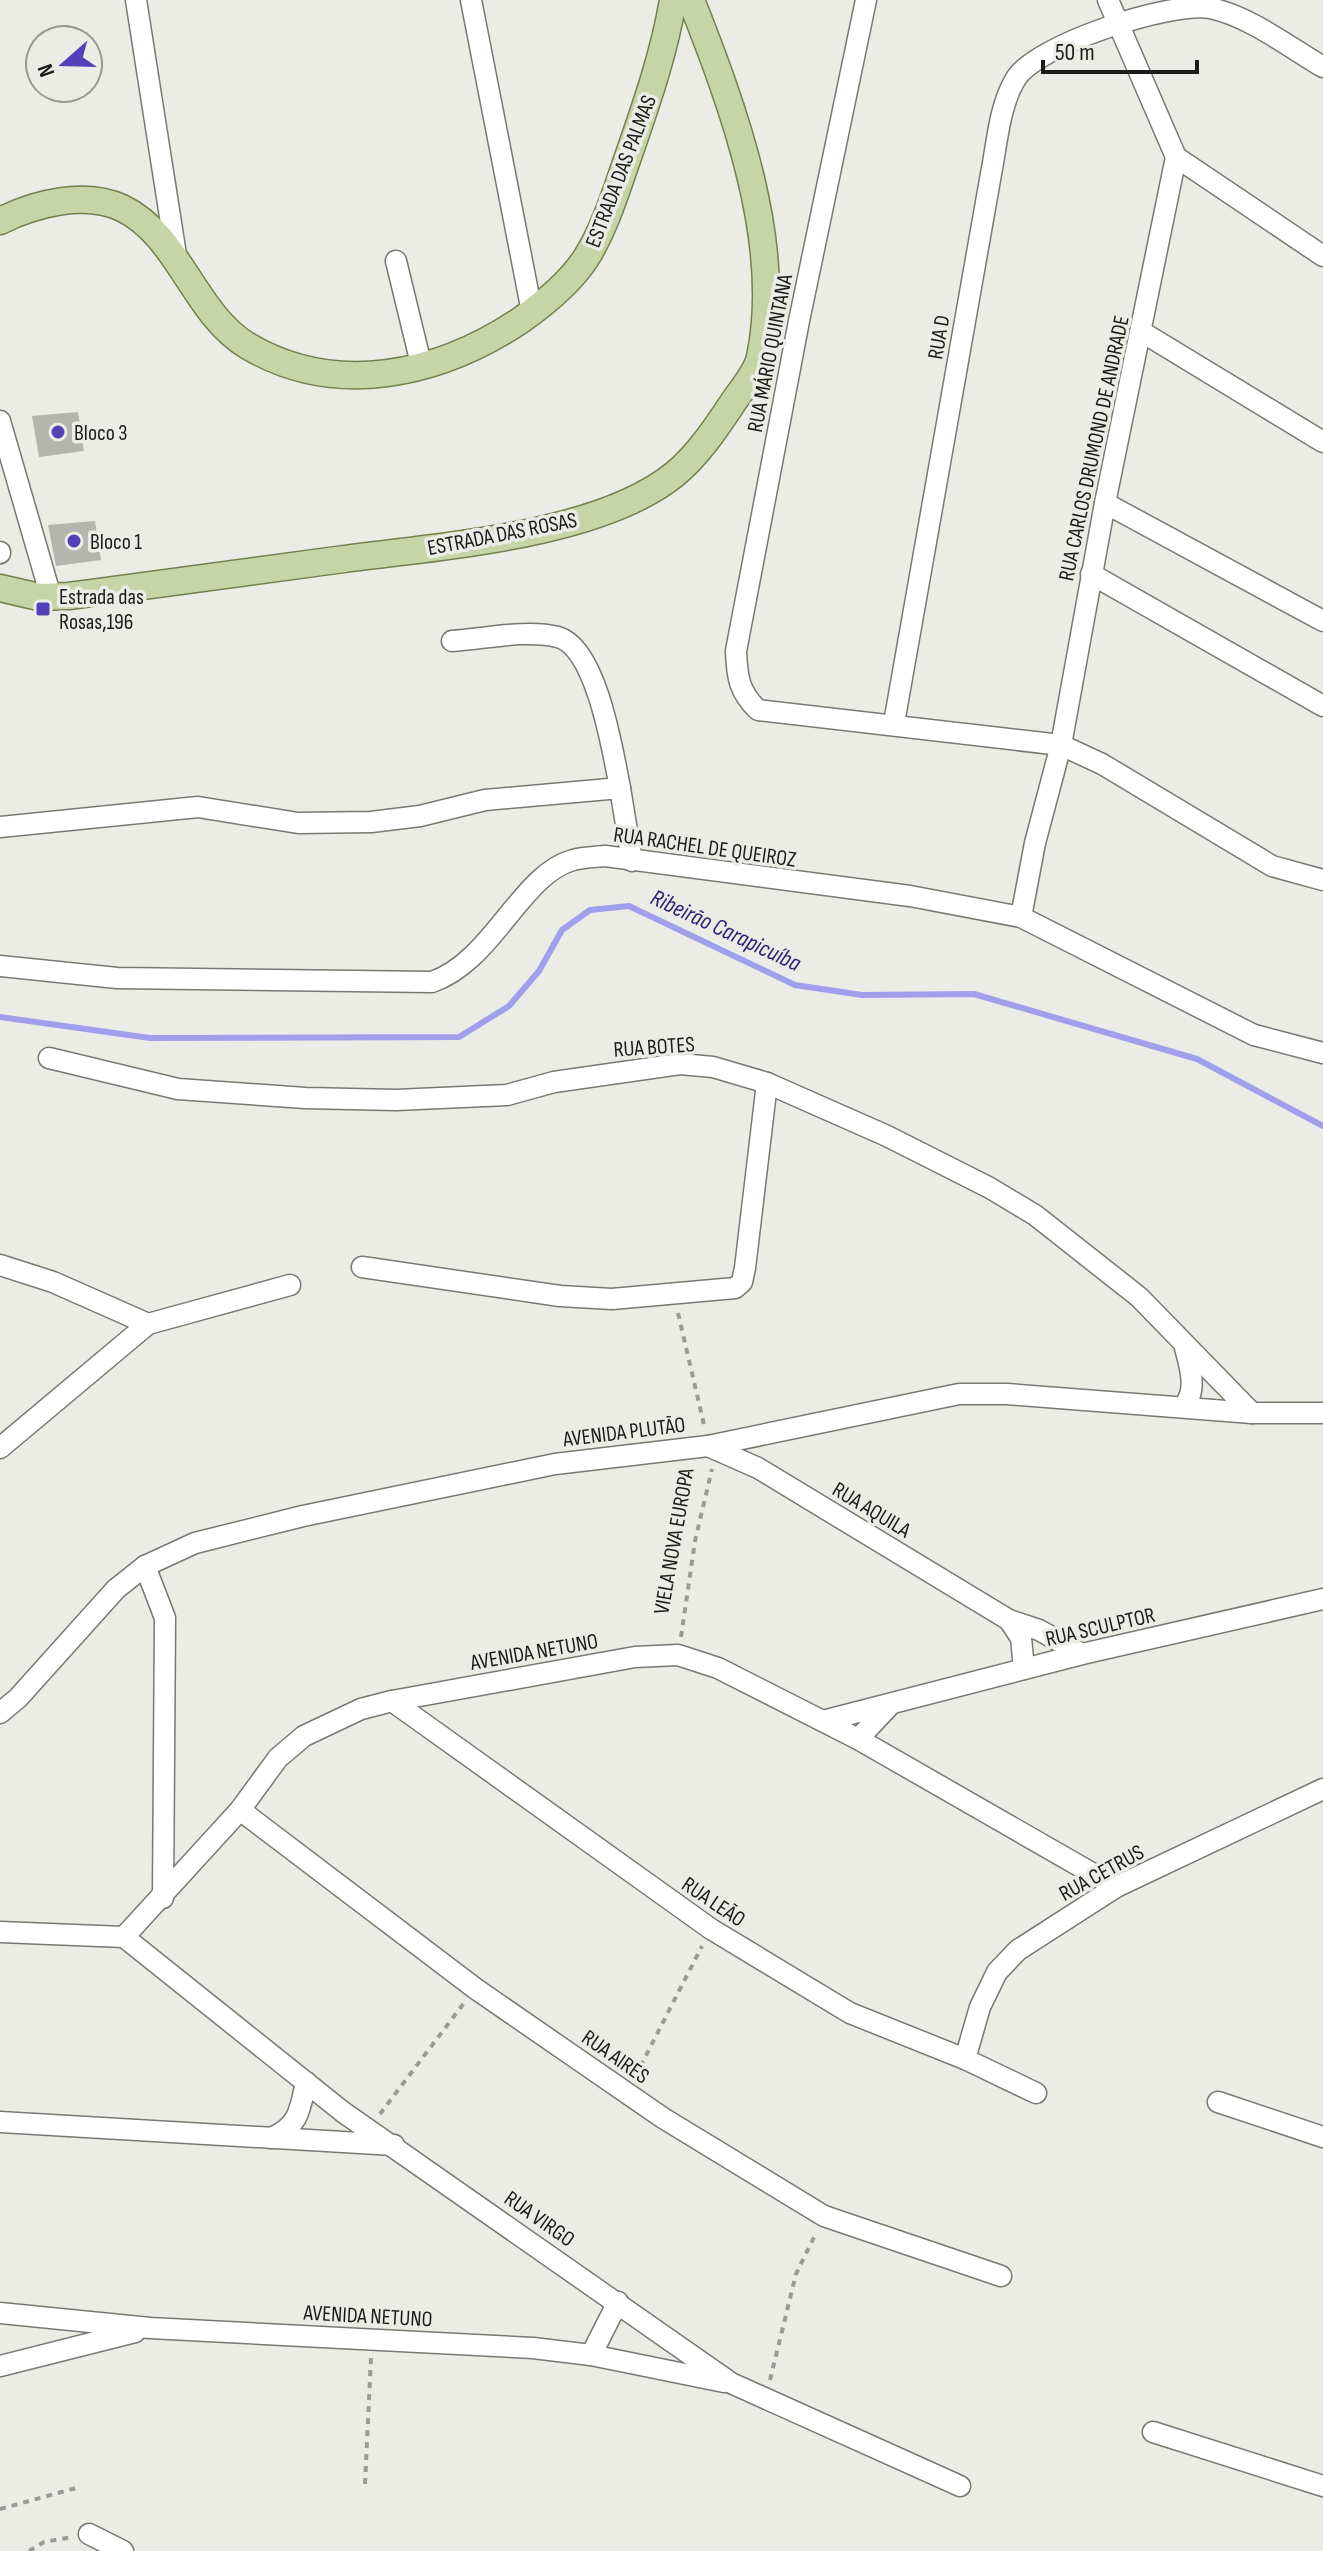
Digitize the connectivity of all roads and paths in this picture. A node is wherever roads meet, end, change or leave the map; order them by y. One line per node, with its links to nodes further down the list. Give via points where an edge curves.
1 (136, 0): 13 (street)
2 (471, 0): 14 (street)
3 (673, 0): 14 (main road, ESTRADA DAS PALMAS, via 656,75 613,201 587,257)
4 (691, 0): 22 (main road, ESTRADA DAS ROSAS, via 718,67 750,181 768,305 759,362 695,454 674,475 595,514 553,526 451,545)
5 (866, 0): 26 (street, RUA MÁRIO QUINTANA, via 736,651 743,695 758,710)
6 (1108, 0): 7 (street)
7 (1118, 23): 8 (street, RUA D, via 1209,8 1236,17); 9 (street); 26 (street, RUA D, via 1032,60 1015,78 1005,103)
8 (1323, 67)
9 (1176, 157): 11 (street); 15 (street, RUA CARLOS DRUMOND DE ANDRADE)
10 (0, 221): 13 (main road, ESTRADA DAS PALMAS, via 62,201 99,199 125,209 152,229)
11 (1323, 256)
12 (396, 261): 16 (street)
13 (178, 266): 16 (main road, ESTRADA DAS PALMAS, via 243,343 273,359 345,376)
14 (532, 312): 16 (main road, ESTRADA DAS PALMAS, via 469,349)
15 (1142, 332): 18 (street); 19 (street, RUA CARLOS DRUMOND DE ANDRADE)
16 (422, 368)
17 (0, 421): 22 (street)
18 (1323, 442)
19 (1105, 503): 20 (street, RUA CARLOS DRUMOND DE ANDRADE); 23 (street)
20 (1091, 574): 25 (street); 27 (street, RUA CARLOS DRUMOND DE ANDRADE)
21 (0, 588): 22 (main road, ESTRADA DAS ROSAS)
22 (51, 597)
23 (1323, 621)
24 (452, 641): 28 (street, via 561,638 580,655 604,710)
25 (1323, 706)
26 (894, 723): 27 (street)
27 (1061, 745): 31 (street, via 1272,866); 32 (street, RUA CARLOS DRUMOND DE ANDRADE)
28 (620, 788): 29 (street, via 485,800 371,822 298,823 198,807); 30 (street)
29 (0, 827)
30 (632, 861): 32 (street, RUA RACHEL DE QUEIROZ, via 910,896); 33 (street, RUA RACHEL DE QUEIROZ, via 605,856 556,868 470,960 432,982 117,978)
31 (1323, 880)
32 (1021, 917): 34 (street, RUA RACHEL DE QUEIROZ, via 1254,1035)
33 (0, 966)
34 (1323, 1053)
35 (49, 1058): 36 (street, RUA BOTES, via 178,1089 305,1098 507,1095 554,1082 680,1064 713,1067)
36 (767, 1083): 40 (street, via 742,1282 735,1288); 42 (street, RUA BOTES, via 887,1136 1035,1215 1139,1297)
37 (0, 1265): 41 (street)
38 (362, 1267): 40 (street, via 560,1296)
39 (290, 1285): 41 (street)
40 (674, 1295): 47 (path, VIELA NOVA EUROPA)
41 (148, 1324): 48 (street)
42 (1185, 1348): 43 (street, via 1192,1385); 44 (street, RUA BOTES)
43 (1183, 1407): 44 (street, AVENIDA PLUTÃO); 46 (street, AVENIDA PLUTÃO, via 959,1394)
44 (1252, 1413): 45 (street, AVENIDA PLUTÃO)
45 (1323, 1413)
46 (766, 1434): 47 (street, AVENIDA PLUTÃO); 49 (street)
47 (708, 1446): 49 (street, RUA AQUILA); 50 (street, AVENIDA PLUTÃO, via 555,1464 303,1516 195,1543); 54 (path, VIELA NOVA EUROPA, via 712,1468)
48 (0, 1448)
49 (770, 1476): 52 (street, RUA AQUILA)
50 (145, 1566): 58 (street, AVENIDA PLUTÃO, via 116,1589); 64 (street, via 165,1618)
51 (1323, 1599): 53 (street, RUA SCULPTOR)
52 (1009, 1620): 53 (street, RUA AQUILA); 55 (street, via 1021,1638)
53 (1082, 1654): 55 (street, RUA SCULPTOR)
54 (678, 1655): 56 (street, AVENIDA NETUNO, via 635,1657); 59 (street, AVENIDA NETUNO, via 718,1668)
55 (1024, 1669): 57 (street, RUA SCULPTOR)
56 (392, 1701): 62 (street, AVENIDA NETUNO, via 361,1709 304,1736 278,1758); 65 (street, RUA LEÃO)
57 (890, 1705): 59 (street, RUA SCULPTOR); 60 (street)
58 (0, 1713)
59 (823, 1721): 60 (street, AVENIDA NETUNO)
60 (858, 1739): 63 (street, AVENIDA NETUNO)
61 (1323, 1789): 63 (street, RUA CETRUS)
62 (240, 1810): 64 (street, AVENIDA NETUNO); 68 (street, RUA AIRES)
63 (1116, 1887): 69 (street, RUA CETRUS, via 1018,1950 997,1972)
64 (163, 1898): 67 (street, AVENIDA NETUNO)
65 (711, 1929): 69 (street, RUA LEÃO, via 850,2013); 71 (path)
66 (0, 1932): 67 (street)
67 (124, 1937): 70 (street, RUA VIRGO)
68 (476, 1989): 71 (street, RUA AIRES); 75 (path)
69 (965, 2059): 72 (street, RUA LEÃO)
70 (306, 2082): 75 (street, RUA VIRGO); 77 (street, via 299,2118 288,2131)
71 (627, 2093): 79 (street, RUA AIRES)
72 (1036, 2093)
73 (1218, 2102): 76 (street)
74 (0, 2122): 77 (street)
75 (369, 2128): 78 (street, RUA VIRGO)
76 (1323, 2137)
77 (271, 2138): 78 (street)
78 (394, 2145): 81 (street, RUA VIRGO)
79 (824, 2216): 80 (street, RUA AIRES); 88 (path, via 796,2274)
80 (1001, 2276)
81 (618, 2302): 85 (street); 87 (street, RUA VIRGO)
82 (0, 2313): 83 (street, AVENIDA NETUNO)
83 (150, 2328): 84 (street, AVENIDA NETUNO); 86 (street)
84 (372, 2339): 85 (street, AVENIDA NETUNO); 90 (path)
85 (591, 2355): 87 (street, AVENIDA NETUNO)
86 (0, 2366)
87 (731, 2383): 88 (street, RUA VIRGO)
88 (766, 2399): 91 (street, RUA VIRGO)
89 (1153, 2432): 92 (street)
90 (365, 2484)
91 (960, 2486)
92 (1323, 2486)
93 (76, 2488): 94 (path)
94 (0, 2509)
95 (89, 2534): 96 (path, via 44,2542); 97 (street)
96 (29, 2551)
97 (123, 2551)

